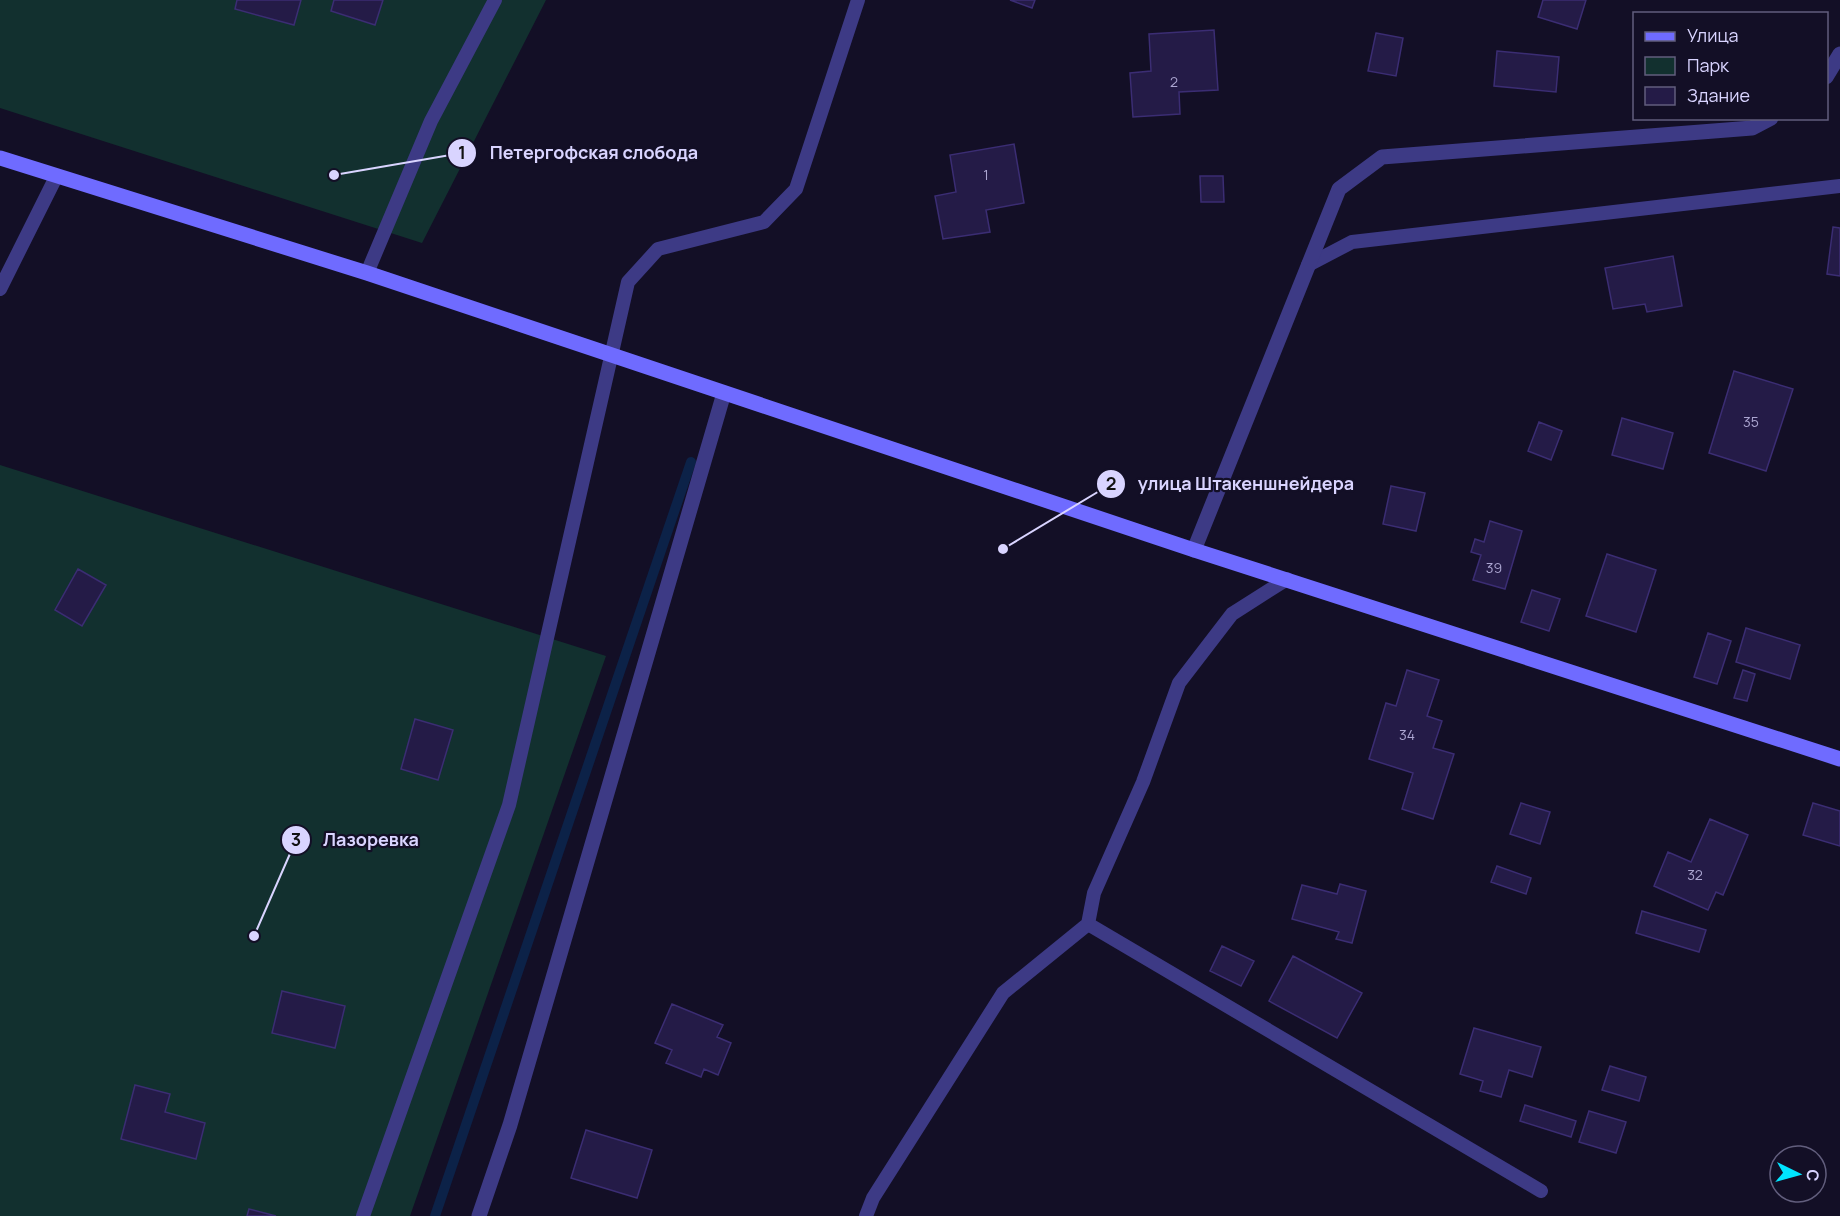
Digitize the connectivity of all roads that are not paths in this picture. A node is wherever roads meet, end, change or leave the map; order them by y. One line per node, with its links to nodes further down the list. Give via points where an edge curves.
1 (495, 0): 10 (lane, via 431,121)
2 (858, 0): 12 (lane, via 796,189 764,222 658,249 628,282)
3 (1840, 54): 4 (street)
4 (1828, 75)
5 (1767, 120): 9 (street, via 1752,128 1382,157 1339,189)
6 (0, 158): 7 (street)
7 (56, 177): 10 (street); 11 (lane)
8 (1840, 186): 9 (lane, via 1352,242)
9 (1308, 265): 14 (street)
10 (367, 273): 12 (street)
11 (0, 288)
12 (612, 356): 13 (street); 19 (lane, via 509,805)
13 (724, 393): 14 (street); 20 (street)
14 (1194, 550): 15 (street)
15 (1287, 579): 16 (street); 17 (lane, via 1232,614 1179,683 1143,782 1094,893)
16 (1840, 759)
17 (1088, 924): 18 (lane); 21 (lane, via 1002,993 873,1198)
18 (1541, 1191)
19 (363, 1216)
20 (479, 1216)
21 (866, 1216)

